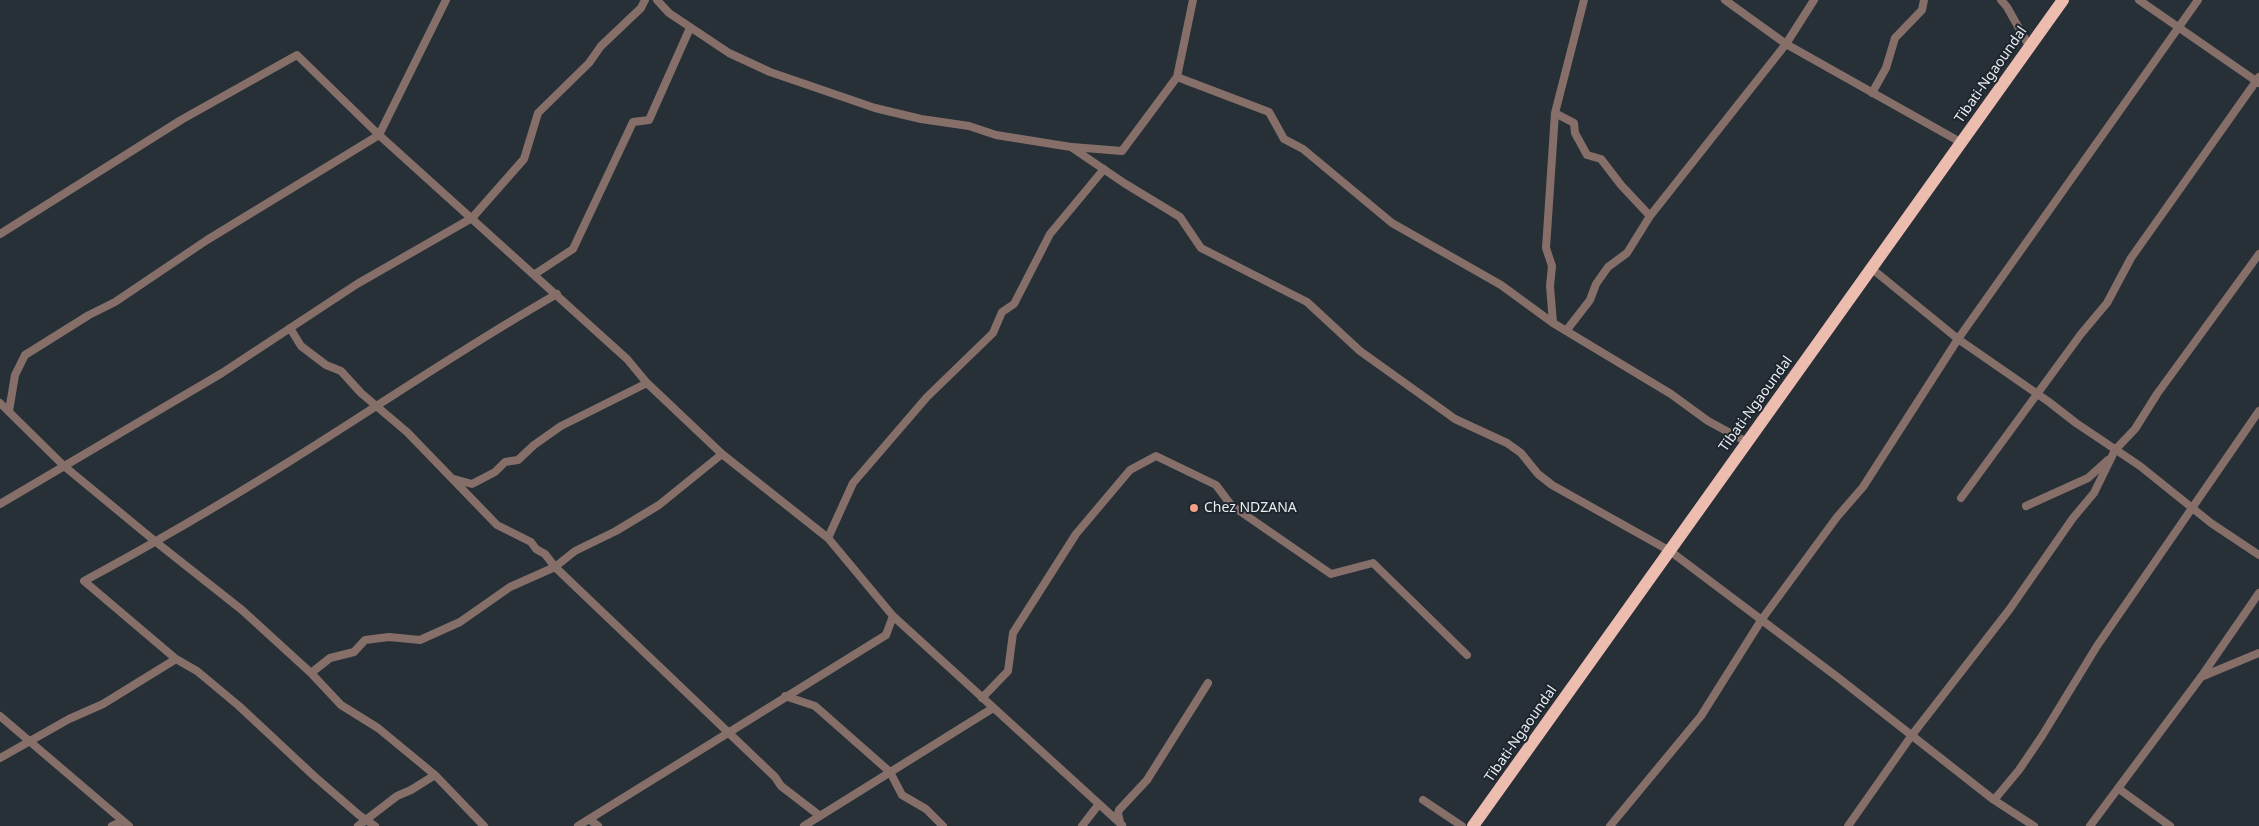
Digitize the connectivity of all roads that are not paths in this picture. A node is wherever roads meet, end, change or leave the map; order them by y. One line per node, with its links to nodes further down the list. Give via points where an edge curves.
1 (446, 0): 21 (street)
2 (646, 0): 26 (street, via 538,112 524,159)
3 (657, 0): 13 (street)
4 (1193, 0): 17 (street)
5 (1584, 0): 20 (street)
6 (1725, 0): 15 (street)
7 (1814, 0): 15 (street)
8 (1924, 0): 19 (street, via 1922,10 1894,38 1886,68)
9 (2001, 0): 16 (street)
10 (2063, 0): 16 (highway, Tibati-Ngaoundal)
11 (2139, 0): 14 (street)
12 (2198, 0): 14 (street)
13 (690, 28): 23 (street, via 729,53 770,72 875,108 969,126 996,135); 30 (street, via 649,120 633,122 573,249)
14 (2179, 28): 18 (street); 35 (street)
15 (1786, 44): 19 (street); 25 (street)
16 (2029, 46): 22 (highway, Tibati-Ngaoundal)
17 (1176, 77): 23 (street, via 1122,151); 32 (street, via 1268,112 1284,139 1303,149 1392,223 1501,285)
18 (2258, 80): 37 (street, via 2131,258 2107,303)
19 (1872, 93): 22 (street)
20 (1555, 112): 25 (street, via 1574,123 1575,133 1587,155 1601,159); 32 (street, via 1546,248 1552,266)
21 (379, 135): 26 (street); 27 (street, via 297,55 181,120); 40 (street, via 25,355 15,375)
22 (1962, 143): 29 (highway, Tibati-Ngaoundal)
23 (1071, 147): 24 (street)
24 (1104, 169): 52 (street, via 1050,234 1014,304 1002,312 993,333 932,392 853,483); 54 (street, via 1180,217 1201,248 1307,302 1360,351 1455,419 1507,443 1552,485)
25 (1650, 216): 34 (street, via 1627,252 1608,267 1590,300)
26 (472, 218): 30 (street); 33 (street)
27 (0, 234)
28 (2259, 254): 43 (street, via 2135,429)
29 (1870, 268): 35 (street); 42 (highway, Tibati-Ngaoundal, via 1835,322)
30 (535, 274): 31 (street)
31 (557, 294): 36 (street, via 627,358); 39 (street)
32 (1553, 322): 34 (street)
33 (290, 328): 39 (street, via 302,346 326,365 341,370); 46 (street, via 222,373)
34 (1566, 331): 42 (street)
35 (1958, 339): 37 (street); 59 (street, via 1863,488)
36 (647, 383): 44 (street); 47 (street, via 561,426 518,460 505,462 472,484)
37 (2038, 395): 43 (street); 48 (street)
38 (0, 402): 40 (street)
39 (376, 406): 47 (street); 53 (street)
40 (10, 411): 46 (street)
41 (2259, 411): 51 (street)
42 (1747, 442): 54 (highway, Tibati-Ngaoundal)
43 (2115, 450): 45 (street); 51 (street, via 2161,481)
44 (722, 454): 52 (street); 56 (street, via 659,505 575,551)
45 (2109, 459): 50 (street, via 2088,478); 71 (street, via 2094,493 2004,618)
46 (64, 466): 49 (street); 53 (street)
47 (453, 478): 56 (street, via 497,525 531,542)
48 (1961, 498)
49 (0, 504)
50 (2026, 506)
51 (2191, 507): 55 (street); 78 (street, via 2097,646 2042,736)
52 (828, 538): 58 (street)
53 (156, 542): 62 (street, via 84,581); 63 (street, via 242,610)
54 (1670, 551): 59 (street); 95 (highway, Tibati-Ngaoundal)
55 (2259, 556)
56 (555, 567): 63 (street, via 510,587 460,622 420,640 389,637 365,640 354,652 330,658); 70 (street)
57 (2259, 594): 64 (street)
58 (893, 616): 66 (street, via 886,634); 67 (street)
59 (1762, 619): 71 (street); 96 (street, via 1700,716)
60 (2259, 653): 64 (street)
61 (1467, 655): 67 (street, via 1373,563 1332,574 1231,505 1216,485 1156,456 1130,470 1076,534 1013,633 1008,671)
62 (176, 659): 72 (street, via 103,704 69,719); 82 (street, via 239,706)
63 (311, 673): 75 (street, via 340,705 378,728)
64 (2201, 677): 76 (street)
65 (1208, 683): 93 (street, via 1147,780 1119,810)
66 (785, 696): 70 (street); 74 (street, via 815,706)
67 (982, 698): 68 (street)
68 (993, 708): 74 (street); 79 (street)
69 (0, 716): 72 (street)
70 (728, 732): 80 (street, via 781,786); 81 (street)
71 (1912, 735): 78 (street); 97 (street)
72 (31, 742): 73 (street); 83 (street)
73 (0, 758)
74 (890, 772): 80 (street); 91 (street, via 902,795 926,809)
75 (435, 775): 82 (street, via 397,796); 87 (street)
76 (2119, 789): 99 (street); 100 (street)
77 (1423, 800): 94 (street)
78 (1994, 800): 98 (street)
79 (1099, 804): 92 (street); 93 (street)
80 (820, 816): 90 (street)
81 (589, 819): 88 (street); 89 (street)
82 (366, 820): 85 (street); 86 (street)
83 (126, 823): 84 (street)
84 (112, 826)
85 (358, 826)
86 (375, 826)
87 (484, 826)
88 (578, 826)
89 (598, 826)
90 (804, 826)
91 (943, 826)
92 (1082, 826)
93 (1122, 826)
94 (1462, 826)
95 (1473, 826)
96 (1610, 826)
97 (1848, 826)
98 (2034, 826)
99 (2090, 826)
100 (2170, 826)

